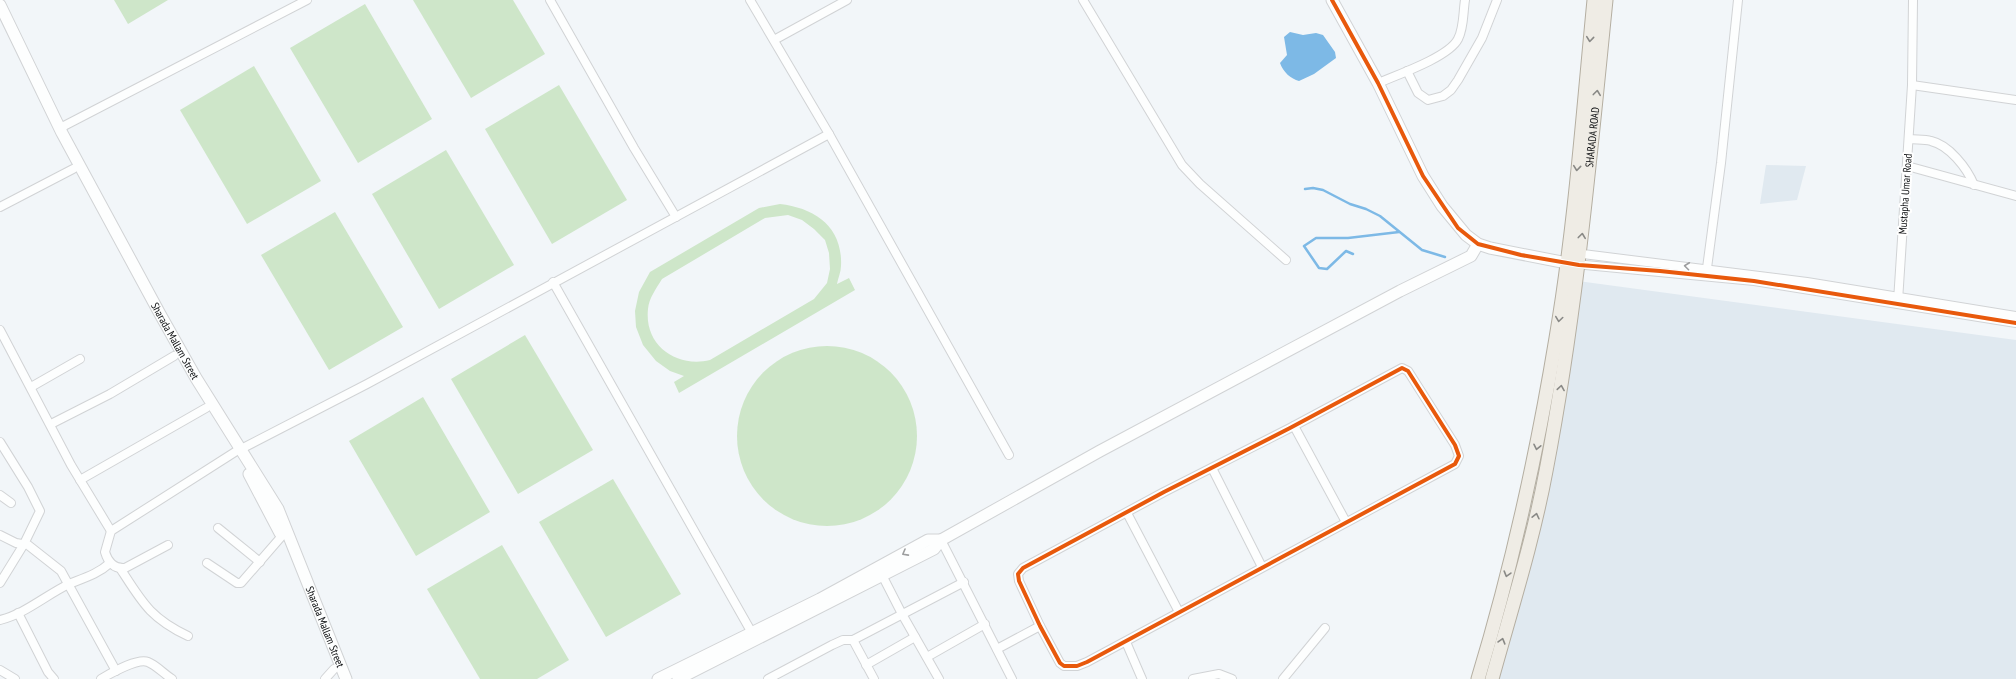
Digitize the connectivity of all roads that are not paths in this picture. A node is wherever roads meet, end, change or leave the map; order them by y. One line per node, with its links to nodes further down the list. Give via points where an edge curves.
1 (307, 0): 20 (street)
2 (550, 0): 29 (street)
3 (750, 0): 15 (street)
4 (847, 0): 15 (street)
5 (1083, 0): 31 (street, via 1182,164 1210,193)
6 (1332, 0): 17 (street)
7 (1465, 0): 16 (street, via 1458,40 1443,53)
8 (1497, 0): 16 (street, via 1482,38 1451,90 1436,99 1428,100 1418,93)
9 (1594, 0): 21 (main road, one-way to 21)
10 (1606, 0): 21 (main road, SHARADA ROAD, one-way to 10)
11 (1738, 0): 33 (street)
12 (1913, 0): 18 (street, Mustapha Umar Road)
13 (0, 5): 20 (street, Sharada Mallam Street)
14 (0, 22): 25 (street, Sharada Mallam Street)
15 (774, 40): 22 (street)
16 (1407, 71): 17 (street)
17 (1378, 83): 30 (street, via 1423,176)
18 (1912, 85): 19 (street); 23 (street, Mustapha Umar Road)
19 (2016, 100)
20 (60, 128): 47 (street, Sharada Mallam Street, via 177,346)
21 (1587, 129): 32 (main road)
22 (829, 134): 29 (street); 48 (street)
23 (1909, 139): 24 (street, Mustapha Umar Road); 26 (street, via 1940,144 1966,169)
24 (1907, 166): 26 (street); 35 (street, Mustapha Umar Road)
25 (73, 169): 28 (street); 40 (street, Sharada Mallam Street)
26 (1974, 185): 27 (street)
27 (2016, 196)
28 (0, 207)
29 (676, 217): 34 (street)
30 (1475, 250): 32 (street, via 1521,255); 59 (street, via 1107,447)
31 (1286, 260)
32 (1572, 268): 33 (street, one-way to 32); 35 (street, via 1746,280); 105 (main road, one-way to 105, via 1556,338 1530,480); 106 (main road, one-way to 32, via 1546,472 1561,390)
33 (1707, 268): 35 (street)
34 (553, 282): 47 (street); 78 (street)
35 (1898, 300): 36 (street); 37 (street)
36 (2016, 316)
37 (2016, 323)
38 (0, 330): 39 (street)
39 (3, 343): 42 (street)
40 (174, 356): 43 (street, Sharada Mallam Street); 44 (street, via 110,394)
41 (80, 359): 42 (street)
42 (31, 387): 44 (street)
43 (206, 408): 47 (street, Sharada Mallam Street); 50 (street)
44 (51, 424): 50 (street)
45 (1294, 426): 49 (street); 54 (street); 54 (street, via 1403,368 1408,371 1425,396 1455,445 1459,456 1454,464)
46 (0, 442): 60 (street, via 39,508 39,516)
47 (238, 450): 56 (street); 58 (street, Sharada Mallam Street); 94 (street, Sharada Mallam Street, via 278,509)
48 (1009, 455)
49 (1212, 468): 53 (street); 65 (street)
50 (80, 480): 56 (street)
51 (0, 495): 52 (street)
52 (11, 503)
53 (1126, 513): 71 (street); 76 (street, via 1019,572 1019,581)
54 (1346, 522): 65 (street)
55 (218, 528): 62 (street)
56 (111, 531): 63 (street, via 105,552)
57 (0, 535): 60 (street)
58 (281, 537): 62 (street); 88 (street, Sharada Mallam Street)
59 (941, 540): 67 (street, via 934,549); 68 (street); 78 (street, one-way to 78, via 928,540)
60 (24, 544): 69 (street); 70 (street, via 50,561 61,571)
61 (168, 545): 66 (street, via 125,568)
62 (260, 562): 64 (street, via 241,583 237,583)
63 (110, 563): 66 (street); 70 (street, via 90,576)
64 (207, 563)
65 (1262, 567): 71 (street)
66 (120, 568): 79 (street, via 144,606 165,625)
67 (882, 575): 73 (street); 96 (street)
68 (964, 582): 73 (street); 75 (street)
69 (0, 583)
70 (69, 584): 72 (street); 87 (street)
71 (1179, 612): 82 (street)
72 (18, 613): 74 (street); 90 (street)
73 (902, 614): 80 (street); 81 (street)
74 (0, 620)
75 (985, 624): 83 (street); 84 (street)
76 (1040, 626): 82 (street, via 1060,663 1067,667 1077,666); 83 (street)
77 (1325, 628): 104 (street)
78 (752, 633): 95 (street)
79 (188, 636)
80 (915, 637): 84 (street); 85 (street)
81 (853, 640): 85 (street); 97 (street, via 842,640)
82 (1126, 642): 101 (street)
83 (997, 649): 100 (street)
84 (927, 657): 99 (street)
85 (866, 665): 98 (street)
86 (0, 670): 89 (street)
87 (116, 671): 91 (street); 92 (street, via 144,661)
88 (336, 674): 93 (street)
89 (15, 679)
90 (54, 679)
91 (101, 679)
92 (172, 679)
93 (325, 679)
94 (346, 679)
95 (658, 679)
96 (679, 679)
97 (768, 679)
98 (874, 679)
99 (939, 679)
100 (1012, 679)
101 (1142, 679)
102 (1194, 679): 103 (street, via 1219,674)
103 (1232, 679)
104 (1282, 679)
105 (1478, 679)
106 (1492, 679)

